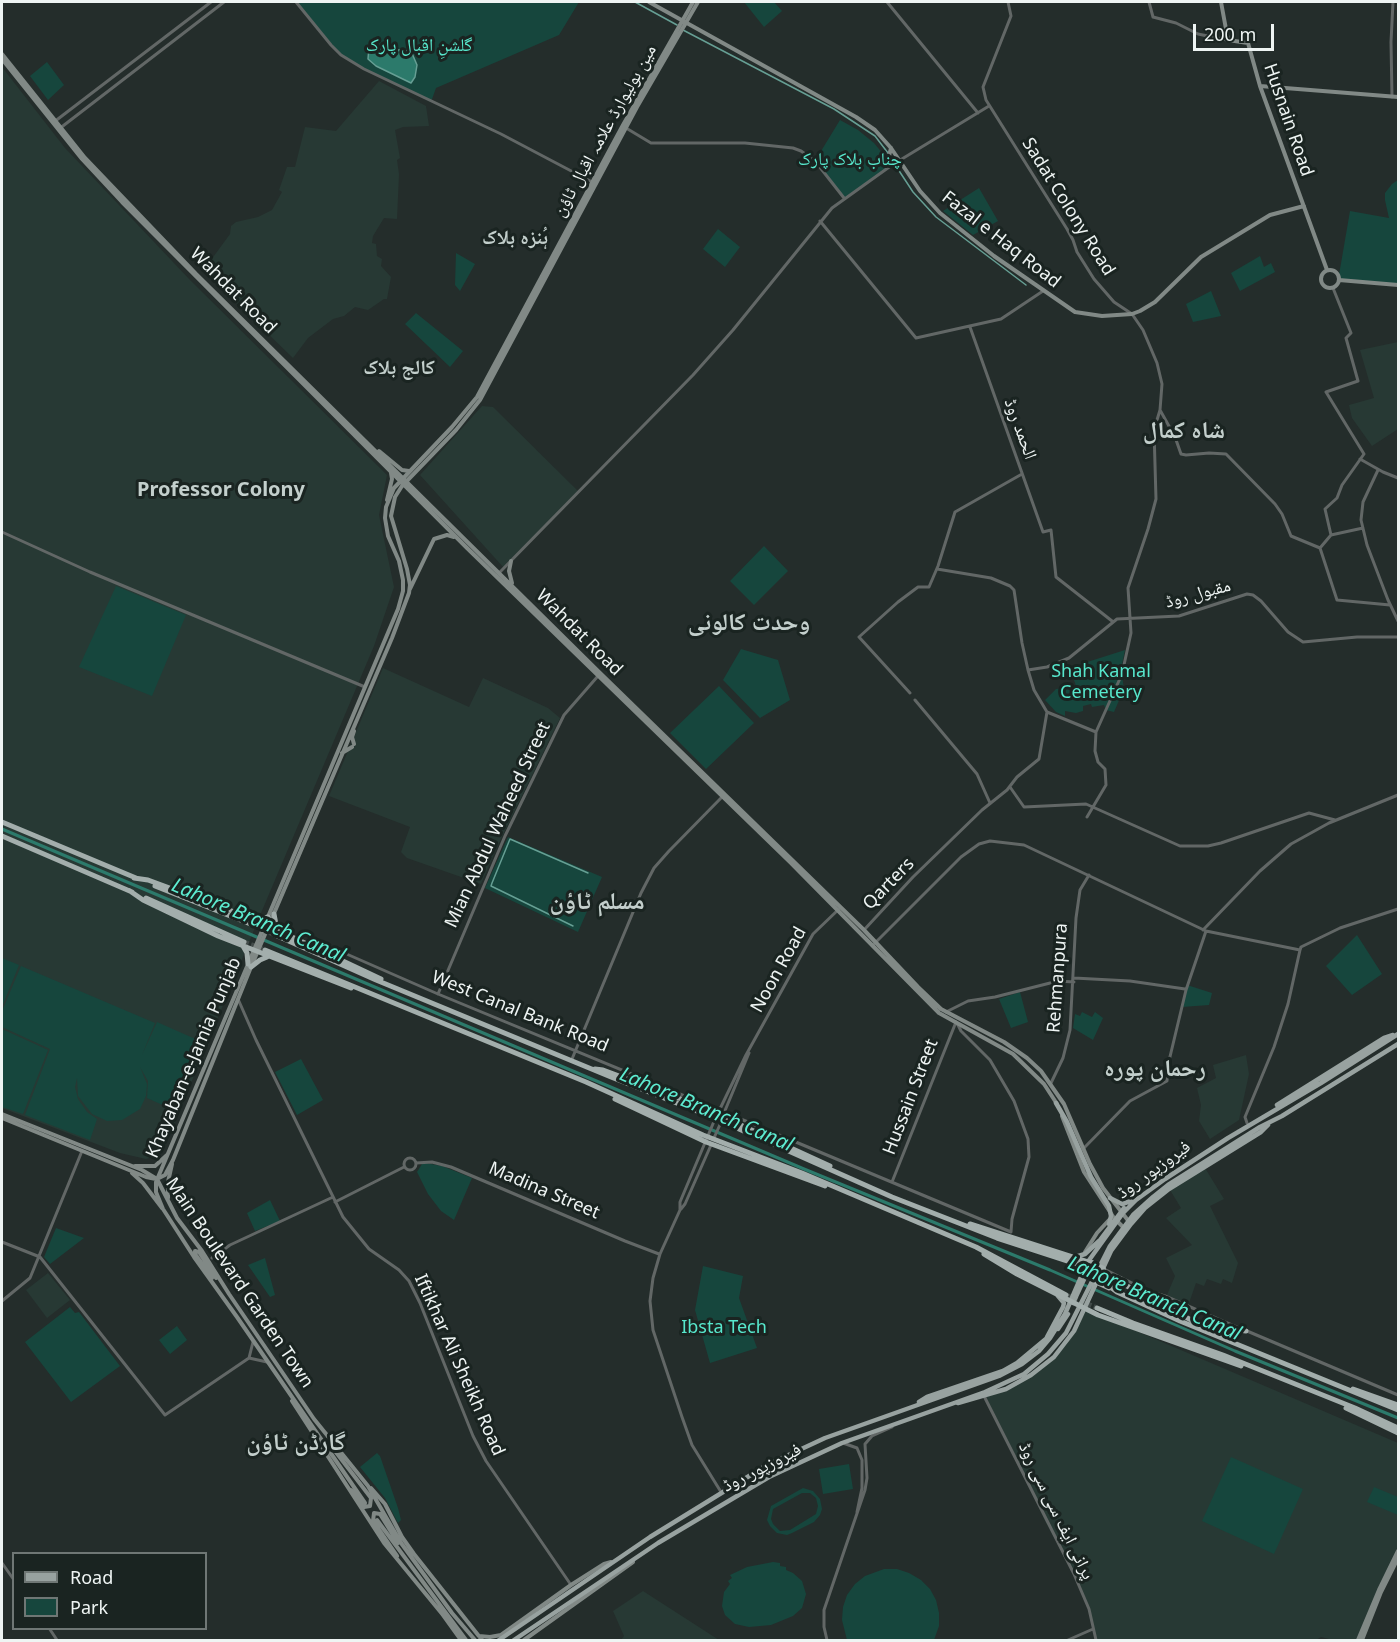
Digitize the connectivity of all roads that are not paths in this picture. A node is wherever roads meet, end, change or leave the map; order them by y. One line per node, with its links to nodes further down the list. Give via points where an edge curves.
1 (211, 2): 13 (street)
2 (224, 2): 15 (street)
3 (296, 2): 31 (street, via 341,55 364,69)
4 (649, 2): 12 (main road, Fazal e Haq Road)
5 (693, 2): 12 (main road, مین بولیوارڈ علامہ اقبال ٹاؤن)
6 (698, 2): 12 (main road, مین بولیوارڈ علامہ اقبال ٹاؤن)
7 (887, 2): 24 (street)
8 (1008, 2): 23 (street, via 1011,16 982,87)
9 (1149, 2): 14 (street, via 1154,17 1198,34)
10 (1221, 2): 14 (main road)
11 (1393, 2): 21 (street)
12 (682, 26): 26 (main road, مین بولیوارڈ علامہ اقبال ٹاؤن); 28 (main road, Fazal e Haq Road, via 856,117 882,136); 31 (main road, مین بولیوارڈ علامہ اقبال ٹاؤن)
13 (165, 36): 15 (street); 18 (street)
14 (1228, 40): 20 (main road, Husnain Road, via 1248,43)
15 (171, 43): 19 (street)
16 (2, 54): 25 (main road, Wahdat Road)
17 (2, 59): 25 (main road, Wahdat Road)
18 (115, 74): 19 (street); 25 (street)
19 (121, 81): 27 (street)
20 (1260, 86): 21 (main road); 33 (main road, Husnain Road)
21 (1392, 97): 22 (main road)
22 (1398, 97)
23 (989, 106): 24 (street); 40 (street, Sadat Colony Road, via 1094,279 1114,302)
24 (978, 113): 30 (street)
25 (53, 122): 27 (main road, Wahdat Road)
26 (626, 128): 31 (main road, مین بولیوارڈ علامہ اقبال ٹاؤن); 32 (street, via 651,143 745,143 793,148 815,161)
27 (59, 129): 42 (main road, Wahdat Road, via 82,159 170,252)
28 (890, 150): 29 (main road); 30 (main road, Fazal e Haq Road)
29 (888, 160)
30 (899, 161): 32 (street); 39 (main road, Fazal e Haq Road, via 939,213)
31 (594, 183): 44 (main road, مین بولیوارڈ علامہ اقبال ٹاؤن, via 480,400)
32 (844, 198): 34 (street)
33 (1304, 206): 35 (main road, Husnain Road); 40 (main road, via 1270,215 1201,257 1155,302)
34 (820, 221): 41 (street, via 916,338); 59 (street, via 693,375)
35 (1327, 270): 36 (main road, via 1336,272); 38 (main road, via 1322,274 1322,282)
36 (1340, 280): 37 (main road); 38 (main road)
37 (1398, 285)
38 (1333, 288): 46 (street, via 1351,333 1346,338 1358,381 1326,392 1364,454)
39 (1043, 291): 40 (main road, Fazal e Haq Road, via 1075,312 1102,316); 41 (street, via 1009,315)
40 (1132, 314): 43 (street, Sadat Colony Road, via 1157,363 1162,384)
41 (970, 327): 50 (street, الحمد روڈ)
42 (332, 410): 45 (main road, Wahdat Road); 48 (main road, Wahdat Road)
43 (1160, 410): 58 (street, via 1181,454 1226,454 1275,504 1290,536); 67 (street, Sadat Colony Road, via 1154,429 1156,499 1128,588)
44 (454, 429): 49 (main road, مین بولیوارڈ علامہ اقبال ٹاؤن); 52 (main road, مین بولیوارڈ علامہ اقبال ٹاؤن)
45 (375, 450): 49 (main road, via 402,470); 52 (main road, Wahdat Road)
46 (1360, 459): 47 (street); 56 (street, via 1337,498 1325,509)
47 (1378, 470): 51 (street); 54 (street, via 1363,502)
48 (391, 471): 52 (main road, Wahdat Road); 53 (main road, Khayaban-e-Jamia Punjab)
49 (411, 471): 52 (main road, مین بولیوارڈ علامہ اقبال ٹاؤن)
50 (1022, 474): 60 (street, via 956,512); 68 (street, الحمد روڈ, via 1043,532 1051,530 1056,577)
51 (1398, 478)
52 (404, 481): 53 (main road, via 394,488); 57 (main road, Wahdat Road); 65 (main road, via 391,516 405,561)
53 (386, 507): 64 (main road, Khayaban-e-Jamia Punjab, via 388,536 399,561)
54 (1363, 528): 56 (street); 66 (street)
55 (2, 532): 73 (street)
56 (1331, 535): 58 (street)
57 (458, 536): 61 (main road, Wahdat Road); 62 (main road, Wahdat Road); 65 (main road, Khayaban-e-Jamia Punjab, via 435,539)
58 (1320, 548): 66 (street, via 1337,600)
59 (511, 561): 61 (street); 63 (main road)
60 (937, 569): 71 (street, via 991,578 1014,590); 74 (street, via 929,587 918,587 859,637)
61 (500, 572): 62 (main road); 63 (main road, Wahdat Road)
62 (496, 577): 72 (main road, Wahdat Road)
63 (513, 586): 83 (main road, Wahdat Road)
64 (403, 591): 65 (main road); 73 (main road, Khayaban-e-Jamia Punjab)
65 (409, 591): 77 (main road, Khayaban-e-Jamia Punjab)
66 (1390, 605): 69 (street)
67 (1129, 619): 68 (street); 70 (street, مقبول روڈ, via 1179,616 1247,594 1261,601 1288,632 1303,642); 78 (street, Sadat Colony Road, via 1130,638 1122,674)
68 (1112, 621): 71 (street, via 1069,658)
69 (1398, 621)
70 (1398, 637)
71 (1028, 670): 76 (street)
72 (598, 676): 83 (main road, Wahdat Road); 109 (street, Mian Abdul Waheed Street, via 564,715 505,836)
73 (365, 687): 79 (main road, Khayaban-e-Jamia Punjab)
74 (910, 693)
75 (915, 700): 84 (street, via 977,774)
76 (1047, 712): 78 (street); 81 (street, Qarters, via 1039,759)
77 (356, 722): 79 (main road, Khayaban-e-Jamia Punjab); 80 (main road, via 353,746)
78 (1096, 732): 85 (street, via 1098,762 1107,779)
79 (344, 742): 80 (main road, Khayaban-e-Jamia Punjab); 94 (main road, Khayaban-e-Jamia Punjab)
80 (342, 753): 93 (main road, Khayaban-e-Jamia Punjab)
81 (1010, 787): 84 (street, Qarters); 85 (street, via 1024,807)
82 (1398, 795): 87 (street)
83 (724, 796): 91 (main road, Wahdat Road); 118 (street, via 654,868)
84 (990, 802): 97 (street, Qarters)
85 (1092, 807): 86 (street); 87 (street, via 1180,846 1221,843 1309,813)
86 (1087, 817)
87 (1335, 820): 98 (street, via 1278,854)
88 (2, 822): 95 (highway, via 134,878)
89 (2, 836): 101 (highway)
90 (1089, 875): 98 (street); 102 (street, via 1024,845 984,842 961,857); 107 (street, Rehmanpura, via 1080,890 1076,918)
91 (840, 909): 97 (main road, Wahdat Road); 102 (main road, Wahdat Road); 124 (street, Noon Road, via 813,934)
92 (1398, 909): 104 (street, via 1340,928)
93 (274, 914): 96 (main road, Khayaban-e-Jamia Punjab); 99 (highway)
94 (268, 917): 95 (highway); 96 (main road, Khayaban-e-Jamia Punjab)
95 (254, 922): 96 (highway)
96 (265, 928): 99 (highway); 103 (main road, Khayaban-e-Jamia Punjab)
97 (864, 930): 102 (main road, Wahdat Road)
98 (1205, 931): 104 (street); 108 (street)
99 (275, 932): 119 (highway, via 392,986)
100 (310, 938): 109 (street, West Canal Bank Road)
101 (244, 944): 103 (highway); 106 (highway)
102 (875, 944): 113 (main road, Wahdat Road); 115 (main road, Wahdat Road, via 939,1013)
103 (259, 949): 105 (highway); 106 (main road, Khayaban-e-Jamia Punjab); 111 (highway)
104 (1300, 950): 127 (street, via 1288,1004 1245,1117)
105 (269, 957): 106 (highway); 111 (highway)
106 (250, 966): 110 (main road, Khayaban-e-Jamia Punjab); 131 (main road, Khayaban-e-Jamia Punjab)
107 (1074, 980): 108 (street, via 1130,981); 113 (street, via 968,1001); 122 (street, Rehmanpura, via 1068,1038)
108 (1186, 990): 129 (street, via 1167,1081 1126,1104)
109 (438, 994): 118 (street, West Canal Bank Road)
110 (238, 999): 112 (street, Iftikhar Ali Sheikh Road); 114 (main road, Khayaban-e-Jamia Punjab)
111 (393, 1002): 121 (highway)
112 (242, 1010): 114 (street); 143 (street, Iftikhar Ali Sheikh Road)
113 (946, 1012): 115 (main road, Wahdat Road)
114 (233, 1013): 132 (main road, Khayaban-e-Jamia Punjab)
115 (956, 1020): 122 (main road, Wahdat Road, via 1014,1048); 123 (main road, Wahdat Road, via 1022,1061); 140 (street, Hussain Street); 156 (street, via 961,1031 990,1060 1014,1101 1028,1139 1029,1157 1012,1219)
116 (1398, 1034): 127 (main road, فیروزپور روڈ, via 1384,1038); 157 (main road, فیروزپور روڈ, via 1165,1179 1123,1213)
117 (1398, 1044): 126 (main road, فیروزپور روڈ)
118 (575, 1051): 119 (street); 124 (street, West Canal Bank Road)
119 (571, 1060): 120 (highway)
120 (589, 1068): 124 (highway); 137 (highway)
121 (586, 1083): 128 (highway); 141 (highway, via 703,1135)
122 (1051, 1083): 129 (main road, Wahdat Road)
123 (1056, 1103): 146 (main road, Wahdat Road, via 1084,1172); 157 (main road, via 1111,1210)
124 (721, 1114): 128 (street, Noon Road); 137 (highway); 140 (street, West Canal Bank Road)
125 (2, 1116): 130 (main road); 135 (main road)
126 (1270, 1123): 147 (main road, فیروزپور روڈ); 197 (main road, فیروزپور روڈ, via 1168,1185 1133,1215 1100,1264 1066,1333 1035,1366 1015,1378)
127 (1247, 1124): 144 (main road, فیروزپور روڈ)
128 (708, 1144): 136 (street); 138 (street); 141 (highway, via 816,1184)
129 (1083, 1149): 142 (main road, Wahdat Road)
130 (82, 1151): 135 (main road); 162 (street)
131 (167, 1155): 135 (main road, via 156,1166); 139 (main road, Khayaban-e-Jamia Punjab)
132 (173, 1160): 139 (main road, Khayaban-e-Jamia Punjab, via 165,1175); 145 (main road, via 168,1187)
133 (416, 1163): 134 (street, via 411,1170); 134 (street, via 407,1158); 160 (street, Madina Street, via 451,1167)
134 (404, 1167): 143 (street)
135 (131, 1169): 139 (main road); 148 (main road)
136 (692, 1174): 138 (street); 149 (street)
137 (844, 1175): 152 (highway)
138 (697, 1176): 149 (street)
139 (157, 1179): 145 (main road, Main Boulevard Garden Town); 148 (main road, Main Boulevard Garden Town, via 156,1192)
140 (892, 1182): 156 (street, West Canal Bank Road)
141 (838, 1188): 159 (highway)
142 (1110, 1198): 144 (main road, via 1122,1204); 150 (main road, Wahdat Road)
143 (334, 1200): 164 (street, via 230,1245); 217 (street, Iftikhar Ali Sheikh Road, via 348,1227 363,1244 409,1281 486,1461)
144 (1133, 1200): 147 (main road, via 1135,1208); 150 (main road, فیروزپور روڈ)
145 (170, 1206): 170 (main road, Main Boulevard Garden Town)
146 (1106, 1206): 151 (main road, Wahdat Road); 153 (main road)
147 (1145, 1208): 154 (main road, فیروزپور روڈ)
148 (162, 1209): 171 (main road, Main Boulevard Garden Town)
149 (680, 1210): 160 (street)
150 (1120, 1212): 151 (main road, فیروزپور روڈ); 154 (main road, Wahdat Road)
151 (1114, 1218): 153 (main road); 155 (main road, Wahdat Road); 157 (main road, فیروزپور روڈ)
152 (956, 1221): 156 (highway); 166 (highway)
153 (1108, 1222): 161 (main road)
154 (1131, 1224): 155 (main road, فیروزپور روڈ)
155 (1125, 1230): 167 (main road, فیروزپور روڈ)
156 (1012, 1235): 163 (highway)
157 (1101, 1240): 161 (main road); 165 (main road, فیروزپور روڈ); 196 (main road, فیروزپور روڈ, via 1061,1320 1039,1351 1007,1373)
158 (2, 1242): 162 (street)
159 (976, 1247): 173 (highway); 174 (highway)
160 (660, 1254): 207 (street, via 650,1291 653,1330 692,1445)
161 (1083, 1255): 163 (main road)
162 (40, 1257): 175 (street, via 30,1278); 187 (street, via 165,1415)
163 (1075, 1257): 165 (highway)
164 (212, 1258)
165 (1091, 1263): 167 (highway); 176 (main road, فیروزپور روڈ)
166 (1080, 1265)
167 (1103, 1268): 169 (main road, فیروزپور روڈ); 172 (highway); 183 (street)
168 (1110, 1277): 181 (highway)
169 (1096, 1282): 172 (highway); 178 (main road, فیروزپور روڈ)
170 (222, 1283): 171 (main road, via 195,1251); 202 (main road, Main Boulevard Garden Town)
171 (216, 1287): 185 (main road, Main Boulevard Garden Town)
172 (1111, 1289): 184 (highway)
173 (1057, 1295): 176 (highway); 182 (main road, via 1064,1305)
174 (1066, 1295)
175 (2, 1301)
176 (1073, 1303): 178 (highway); 182 (main road, فیروزپور روڈ, via 1065,1319)
177 (1097, 1308): 189 (highway)
178 (1085, 1309): 179 (highway); 180 (main road, فیروزپور روڈ)
179 (1098, 1315): 180 (main road); 189 (highway)
180 (1081, 1317): 186 (main road, فیروزپور روڈ)
181 (1202, 1325): 183 (highway); 184 (highway)
182 (1052, 1331): 186 (main road, via 1062,1333); 196 (main road, فیروزپور روڈ, via 1032,1352 1003,1371 927,1397)
183 (1246, 1331): 193 (street)
184 (1228, 1339): 190 (highway)
185 (254, 1340): 187 (street); 188 (main road, Main Boulevard Garden Town)
186 (1062, 1348): 194 (main road, فیروزپور روڈ, via 1023,1380)
187 (249, 1358): 188 (street)
188 (268, 1362): 192 (main road, Main Boulevard Garden Town)
189 (1258, 1371): 191 (highway)
190 (1342, 1387): 195 (highway); 198 (highway)
191 (1315, 1393): 200 (highway); 201 (highway)
192 (290, 1395): 204 (main road, Main Boulevard Garden Town); 208 (main road, Main Boulevard Garden Town)
193 (1398, 1395)
194 (984, 1396): 197 (main road, فیروزپور روڈ); 219 (street, پرانی ایف سی سی روڈ, via 1074,1574)
195 (1398, 1405)
196 (914, 1406): 207 (main road, فیروزپور روڈ, via 795,1450)
197 (941, 1407): 199 (main road, فیروزپور روڈ)
198 (1398, 1410)
199 (900, 1421): 203 (main road, فیروزپور روڈ); 205 (street, via 867,1440)
200 (1398, 1428)
201 (1398, 1433)
202 (327, 1437): 204 (main road, via 371,1498 369,1508 364,1508); 206 (main road, Main Boulevard Garden Town)
203 (842, 1443): 205 (street, via 857,1448); 211 (main road, فیروزپور روڈ, via 769,1477)
204 (328, 1457): 218 (main road, Main Boulevard Garden Town, via 384,1543)
205 (864, 1463): 228 (street, via 856,1516 824,1610)
206 (368, 1486): 216 (main road, Main Boulevard Garden Town); 221 (main road, Main Boulevard Garden Town, via 381,1499 414,1554)
207 (721, 1492): 213 (main road, فیروزپور روڈ)
208 (365, 1503)
209 (376, 1520): 223 (main road)
210 (1398, 1551): 231 (main road, via 1378,1590)
211 (637, 1557): 226 (main road, فیروزپور روڈ); 227 (main road, فیروزپور روڈ)
212 (1398, 1558): 231 (main road)
213 (616, 1561): 217 (main road, فیروزپور روڈ); 225 (main road, فیروزپور روڈ)
214 (2, 1563): 215 (street)
215 (12, 1577)
216 (430, 1583): 218 (main road, via 380,1514 374,1513 373,1521); 224 (main road, Main Boulevard Garden Town)
217 (571, 1585): 220 (main road, فیروزپور روڈ)
218 (423, 1590): 222 (main road, Main Boulevard Garden Town)
219 (1093, 1629): 229 (street); 230 (street, پرانی ایف سی سی روڈ)
220 (501, 1635): 221 (main road); 225 (main road, فیروزپور روڈ)
221 (480, 1639)
222 (460, 1641)
223 (466, 1641)
224 (475, 1641)
225 (497, 1641)
226 (514, 1641)
227 (524, 1641)
228 (827, 1641)
229 (1068, 1641)
230 (1096, 1641)
231 (1360, 1641)

